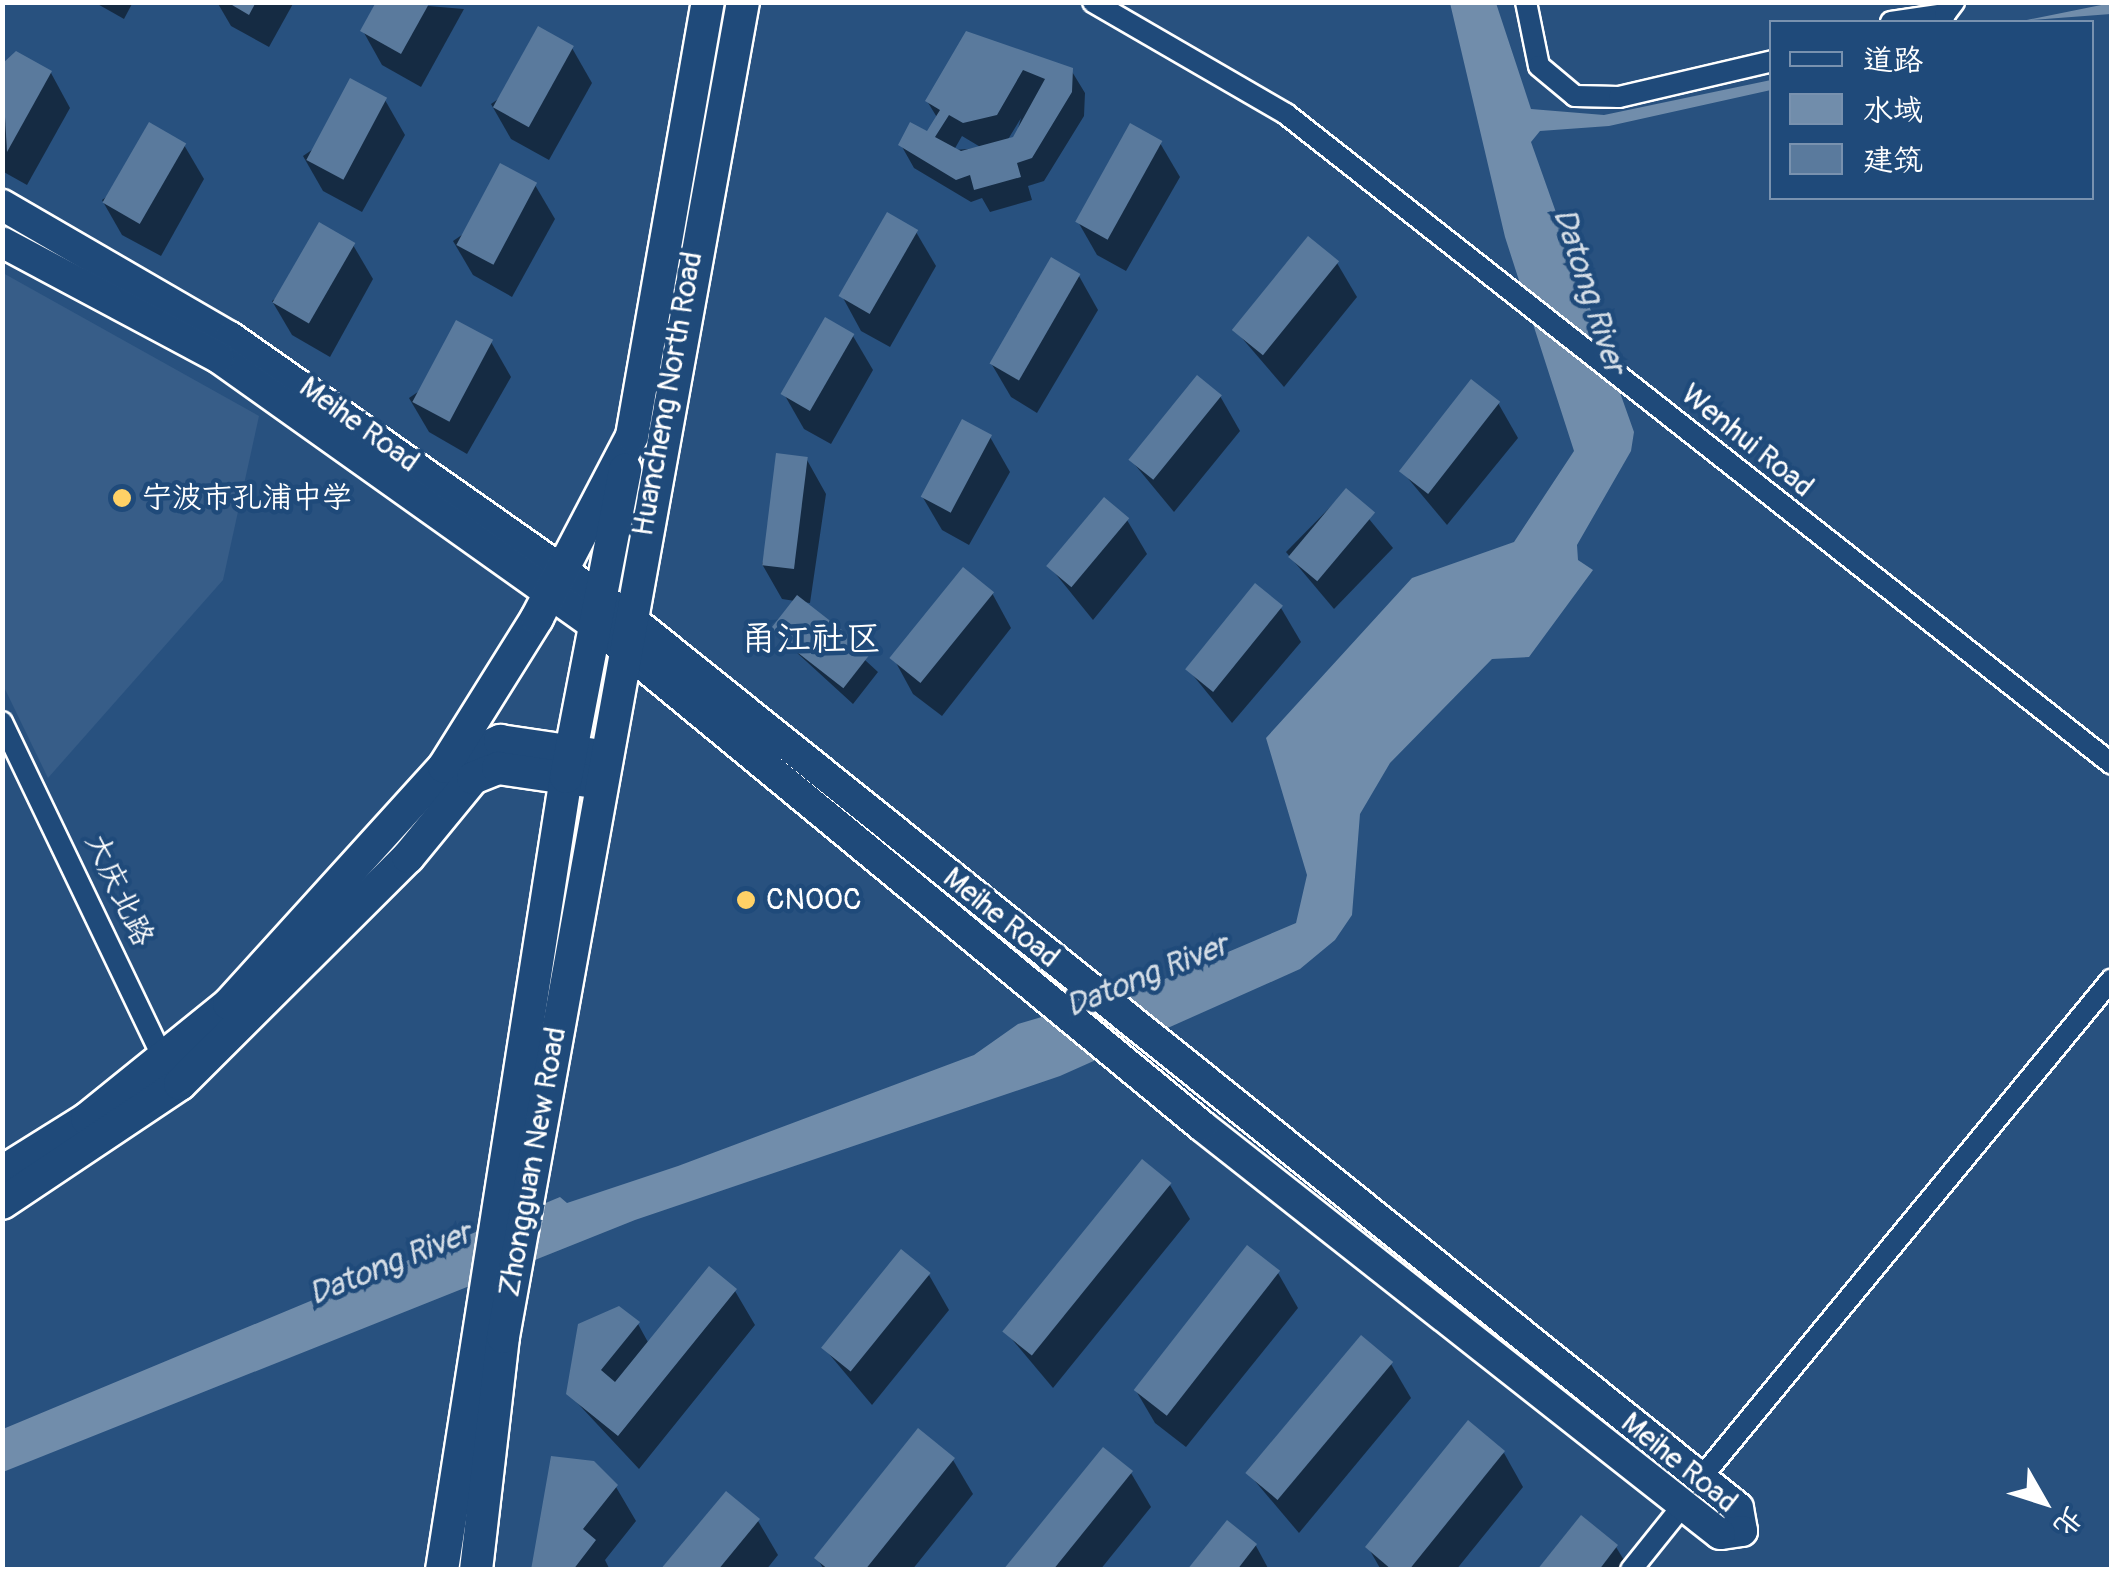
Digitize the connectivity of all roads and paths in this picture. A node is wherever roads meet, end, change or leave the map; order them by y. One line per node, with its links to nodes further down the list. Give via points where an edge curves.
1 (708, 2): 10 (main road, Huancheng North Road)
2 (743, 2): 12 (main road, Huancheng North Road)
3 (1093, 2): 14 (street, Wenhui Road, via 1286,114)
4 (1526, 2): 7 (street, via 1539,66 1575,96 1620,97)
5 (1954, 2): 6 (street, via 1945,14)
6 (1904, 20)
7 (1769, 62)
8 (2, 205): 11 (street, Meihe Road, via 230,336)
9 (2, 242): 11 (street, Meihe Road, via 219,358)
10 (632, 436): 11 (main road, Huancheng North Road); 12 (main road, Huancheng North Road)
11 (556, 582): 12 (street, Meihe Road); 15 (main road, Huancheng North Road)
12 (612, 622): 16 (main road, Huancheng North Road); 21 (street, Meihe Road, via 1095,994); 22 (street, Meihe Road, via 1132,1068)
13 (2, 722): 18 (street, 大庆北路)
14 (2112, 764)
15 (444, 767): 16 (main road, Huancheng North Road, via 500,741); 18 (main road, Huancheng North Road)
16 (585, 767): 18 (main road, Huancheng North Road, via 498,768 473,778 408,857); 23 (main road, Zhongguan New Road, via 493,1224); 24 (main road, Zhongguan New Road)
17 (2112, 979): 21 (street)
18 (172, 1072): 19 (main road, Huancheng North Road); 20 (main road, Huancheng North Road)
19 (2, 1172)
20 (2, 1203)
21 (1701, 1478): 22 (street, Meihe Road, via 1743,1512 1742,1532 1720,1534)
22 (1683, 1505): 25 (street)
23 (442, 1570)
24 (476, 1570)
25 (1631, 1570)

